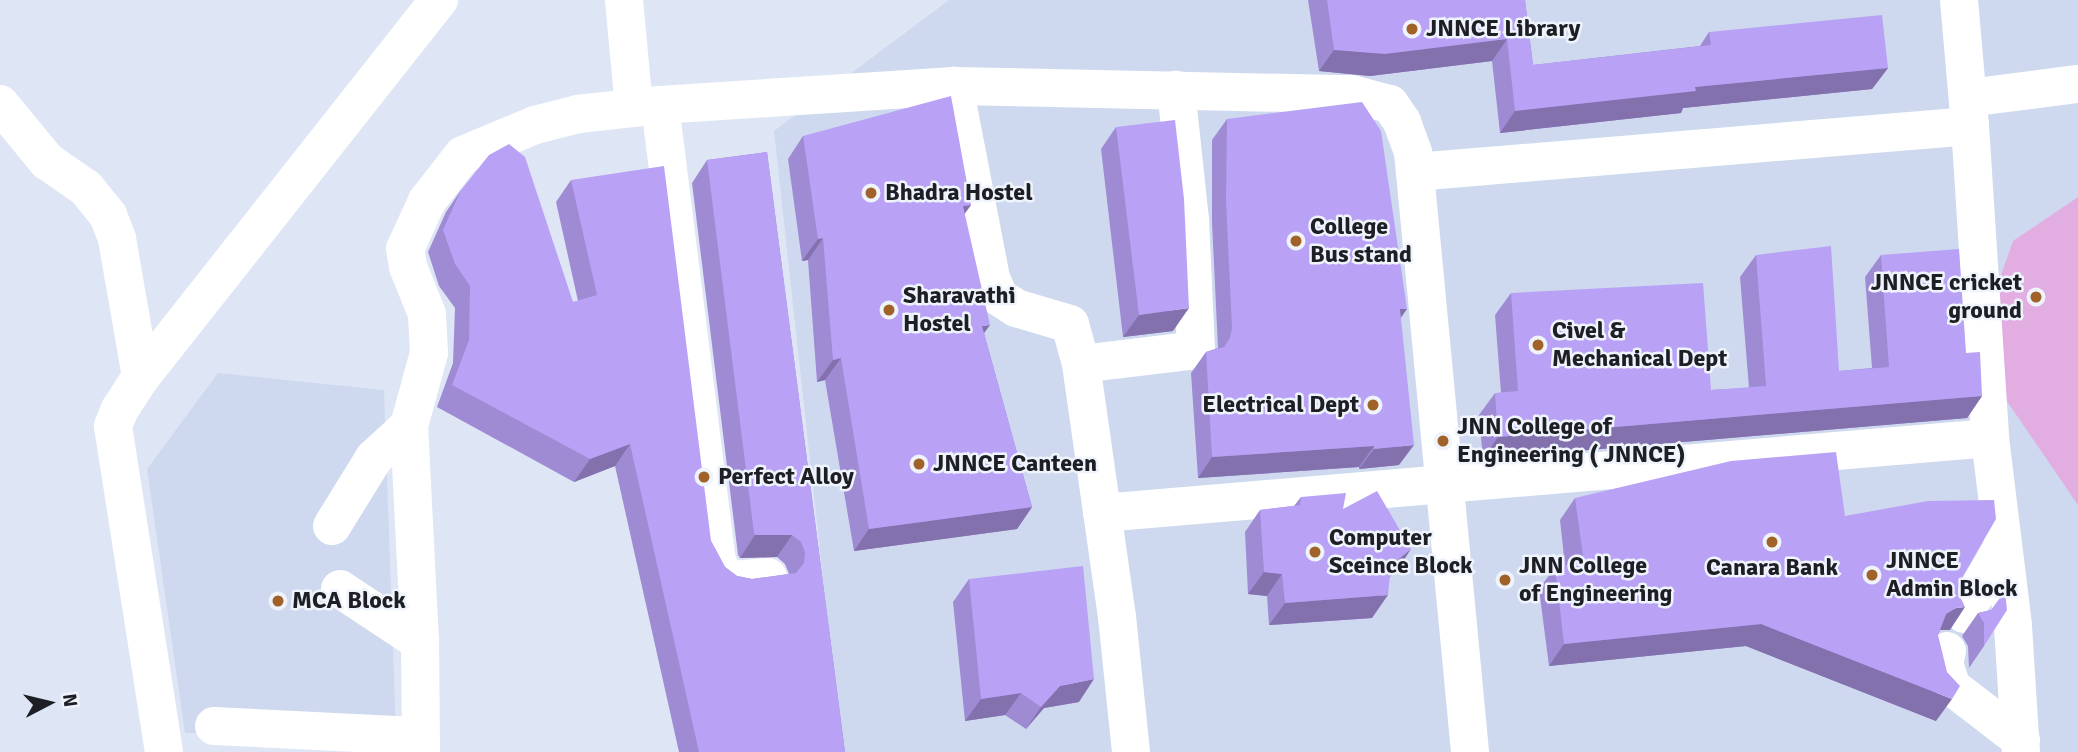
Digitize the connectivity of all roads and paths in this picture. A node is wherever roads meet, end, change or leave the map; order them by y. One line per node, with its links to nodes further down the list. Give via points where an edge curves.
1 (624, 0): 8 (street)
2 (1959, 0): 9 (street)
3 (433, 2): 12 (street)
4 (2078, 84): 9 (street)
5 (954, 86): 6 (street); 8 (street); 11 (street, via 990,278 999,297 1016,308 1070,324)
6 (1176, 90): 10 (street, via 1352,94 1390,104 1402,122); 11 (street, via 1190,220 1196,350)
7 (0, 104): 12 (street, via 47,161 86,188 108,215 117,239)
8 (647, 107): 13 (street, via 578,114 535,125 463,155 427,201 405,249 427,314 429,353); 19 (street, via 717,561 722,572 734,580)
9 (1969, 112): 10 (street); 14 (street)
10 (1415, 172): 15 (street)
11 (1081, 364): 16 (street)
12 (141, 377): 27 (street, via 113,426)
13 (409, 426): 17 (street, via 374,458); 22 (street)
14 (1990, 438): 15 (street); 18 (street)
15 (1443, 485): 16 (street); 29 (street)
16 (1102, 513): 28 (street)
17 (332, 526)
18 (2003, 546): 21 (street); 26 (street)
19 (768, 577)
20 (340, 589): 22 (street)
21 (1964, 614)
22 (420, 642): 25 (street)
23 (1947, 651): 26 (street, via 1944,663 1952,687)
24 (214, 726): 25 (street)
25 (421, 744)
26 (2021, 746)
27 (164, 752)
28 (1131, 752)
29 (1470, 752)

